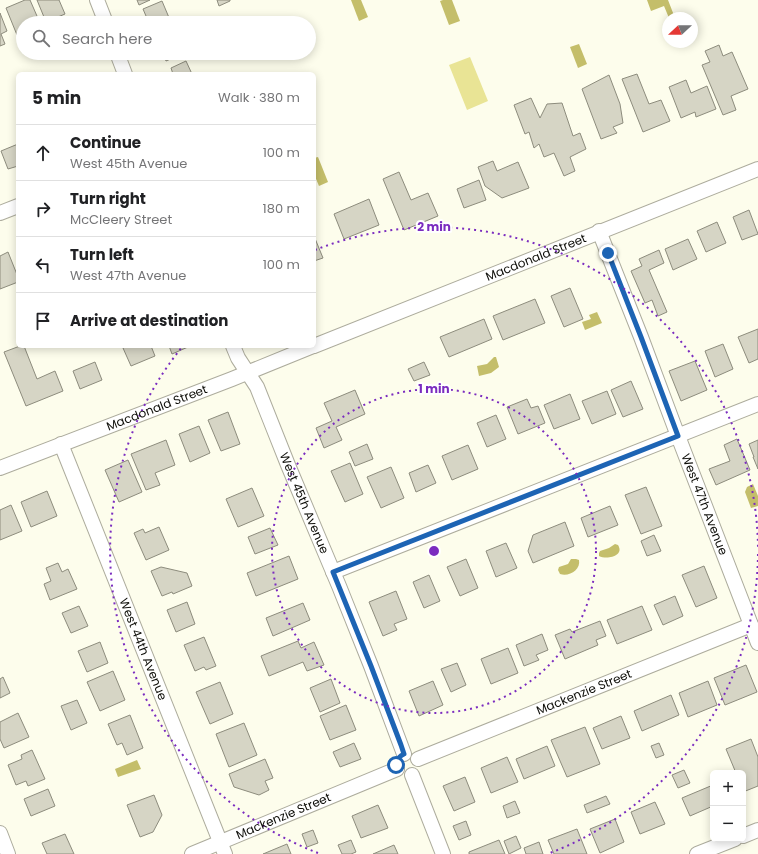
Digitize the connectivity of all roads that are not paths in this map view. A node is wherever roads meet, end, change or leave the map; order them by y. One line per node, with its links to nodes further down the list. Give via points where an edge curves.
1 (97, 0): 2 (street)
2 (103, 16)
3 (120, 60): 4 (street)
4 (125, 72)
5 (758, 169): 8 (street, Macdonald Street)
6 (16, 207): 7 (street)
7 (0, 213)
8 (599, 231): 9 (street, Macdonald Street); 14 (street, West 47th Avenue)
9 (316, 345)
10 (234, 348): 12 (street, West 45th Avenue)
11 (309, 348): 12 (street, Macdonald Street)
12 (247, 372): 15 (street, Macdonald Street); 17 (street, West 45th Avenue, via 257,386)
13 (758, 404): 14 (street)
14 (678, 436): 17 (street); 18 (street, West 47th Avenue)
15 (61, 444): 16 (street, Macdonald Street); 28 (street, West 44th Avenue)
16 (0, 468)
17 (333, 572): 20 (street, West 45th Avenue)
18 (751, 625): 19 (street, West 47th Avenue); 21 (street, Mackenzie Street)
19 (758, 643)
20 (404, 754): 21 (street, via 412,754); 22 (street, via 397,760)
21 (418, 759): 23 (street, via 418,768)
22 (397, 770): 23 (street, via 404,775); 28 (street, Mackenzie Street)
23 (412, 775): 31 (street)
24 (758, 830): 26 (street)
25 (0, 833): 29 (street)
26 (746, 835)
27 (727, 842): 32 (street)
28 (223, 848): 30 (street, Mackenzie Street)
29 (8, 854)
30 (192, 854)
31 (443, 854)
32 (697, 854)

